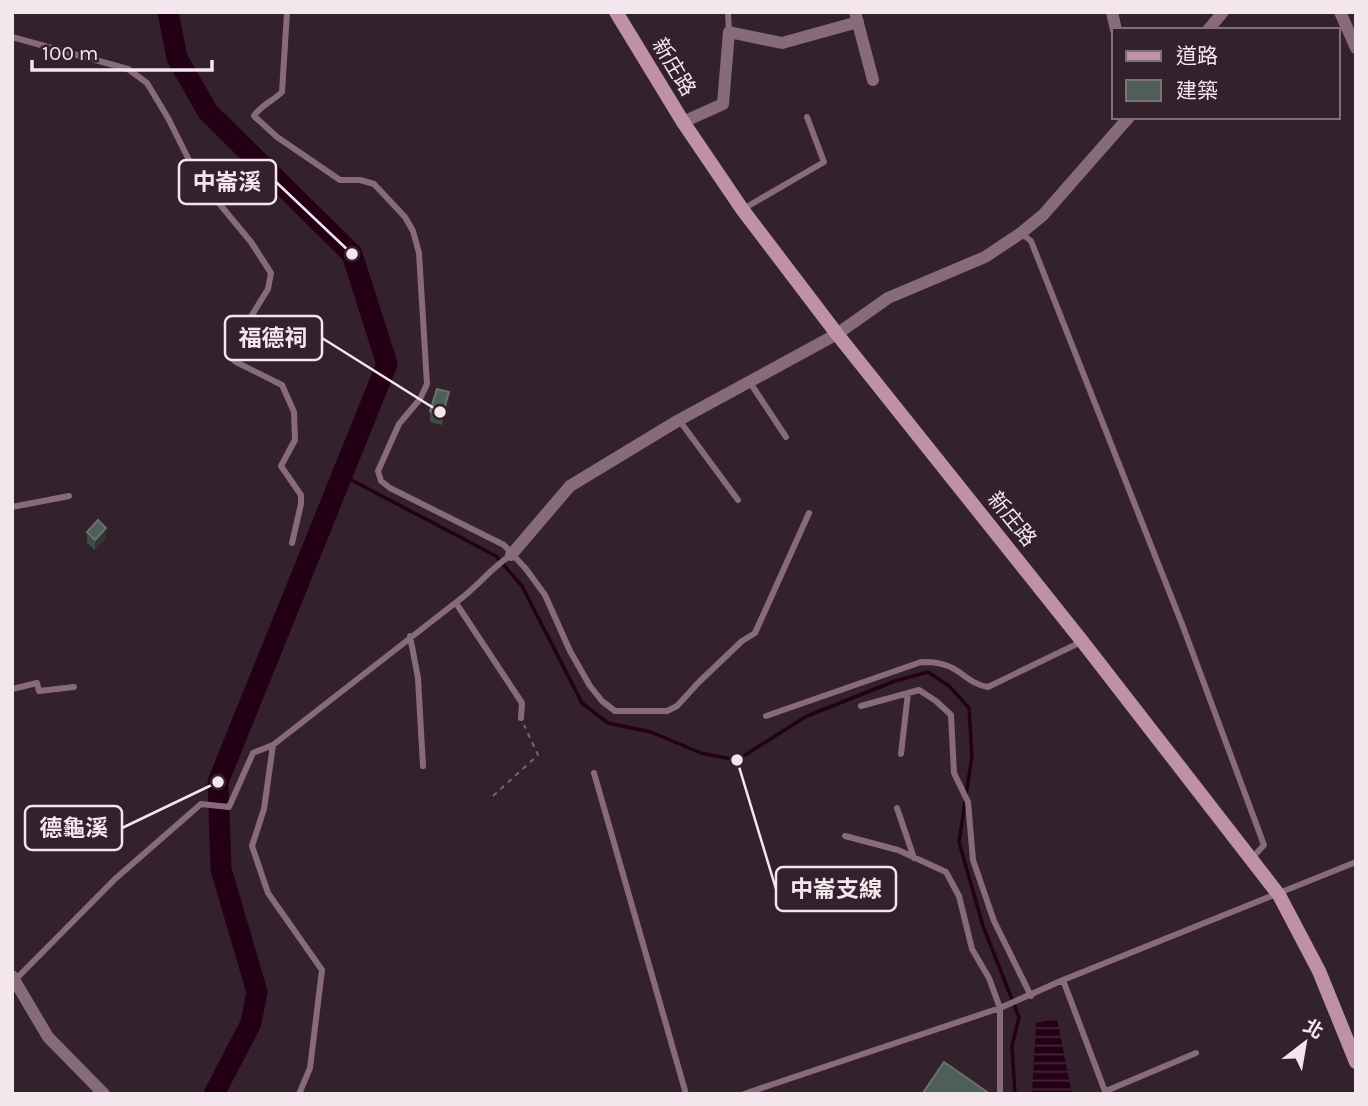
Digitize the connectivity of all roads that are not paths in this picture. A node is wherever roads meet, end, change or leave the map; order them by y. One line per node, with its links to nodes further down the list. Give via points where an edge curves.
1 (287, 12): 26 (lane, via 282,92 254,116 331,176 379,188 405,217 419,253 427,384 399,424 378,471 381,481 504,545)
2 (616, 12): 14 (street, 新庄路)
3 (728, 12): 8 (lane)
4 (1223, 12): 7 (street)
5 (1340, 12): 10 (street)
6 (856, 17): 8 (street, via 782,43); 11 (street)
7 (1210, 28)
8 (729, 32): 14 (street, via 723,104)
9 (12, 37): 25 (lane, via 128,69 147,83 198,178 271,273 268,289 230,351 231,358 282,385 294,412 295,440 281,466 301,495)
10 (1356, 48)
11 (873, 80)
12 (807, 117): 15 (lane, via 824,162)
13 (1127, 119): 16 (street, via 1043,215)
14 (683, 122): 15 (street, 新庄路)
15 (742, 209): 17 (street, 新庄路)
16 (1021, 233): 17 (street, via 985,257 888,298); 43 (lane, via 1036,254 1231,752 1264,845)
17 (837, 334): 18 (street); 29 (street, 新庄路)
18 (749, 382): 19 (street); 20 (lane)
19 (679, 420): 22 (lane); 26 (street, via 570,486)
20 (786, 437)
21 (69, 496): 23 (lane)
22 (738, 500)
23 (12, 507)
24 (809, 513): 26 (lane, via 755,633 667,711 615,711 602,701 570,651 545,595)
25 (292, 543)
26 (511, 555): 27 (lane)
27 (456, 603): 28 (lane); 35 (lane, via 523,703)
28 (410, 636): 36 (lane); 38 (lane, via 418,678)
29 (1082, 641): 34 (lane, via 988,687 948,666 921,662); 43 (street, 新庄路)
30 (74, 687): 31 (lane, via 39,691 37,683)
31 (12, 689)
32 (908, 693): 33 (lane); 37 (lane); 48 (lane, via 919,690 951,715 954,773 968,802 973,860 995,921)
33 (861, 706)
34 (766, 716)
35 (521, 718)
36 (273, 744): 46 (lane, via 253,753 229,807 201,804 115,879); 54 (lane, via 264,809 251,846 268,893 322,970 310,1068)
37 (901, 754)
38 (422, 766)
39 (594, 774): 55 (lane)
40 (897, 808): 42 (lane)
41 (845, 836): 42 (lane)
42 (914, 858): 49 (lane, via 946,872 959,896 972,949)
43 (1252, 858): 45 (street, 新庄路)
44 (1356, 862): 45 (lane)
45 (1279, 895): 47 (lane); 51 (street, 新庄路, via 1319,971)
46 (13, 979): 53 (street, via 48,1037)
47 (1063, 980): 48 (lane); 52 (lane)
48 (1031, 996): 49 (lane)
49 (1000, 1008): 56 (lane); 57 (lane)
50 (1196, 1053): 52 (lane)
51 (1356, 1062)
52 (1106, 1093)
53 (104, 1094)
54 (299, 1094)
55 (686, 1094)
56 (744, 1094)
57 (1000, 1094)

